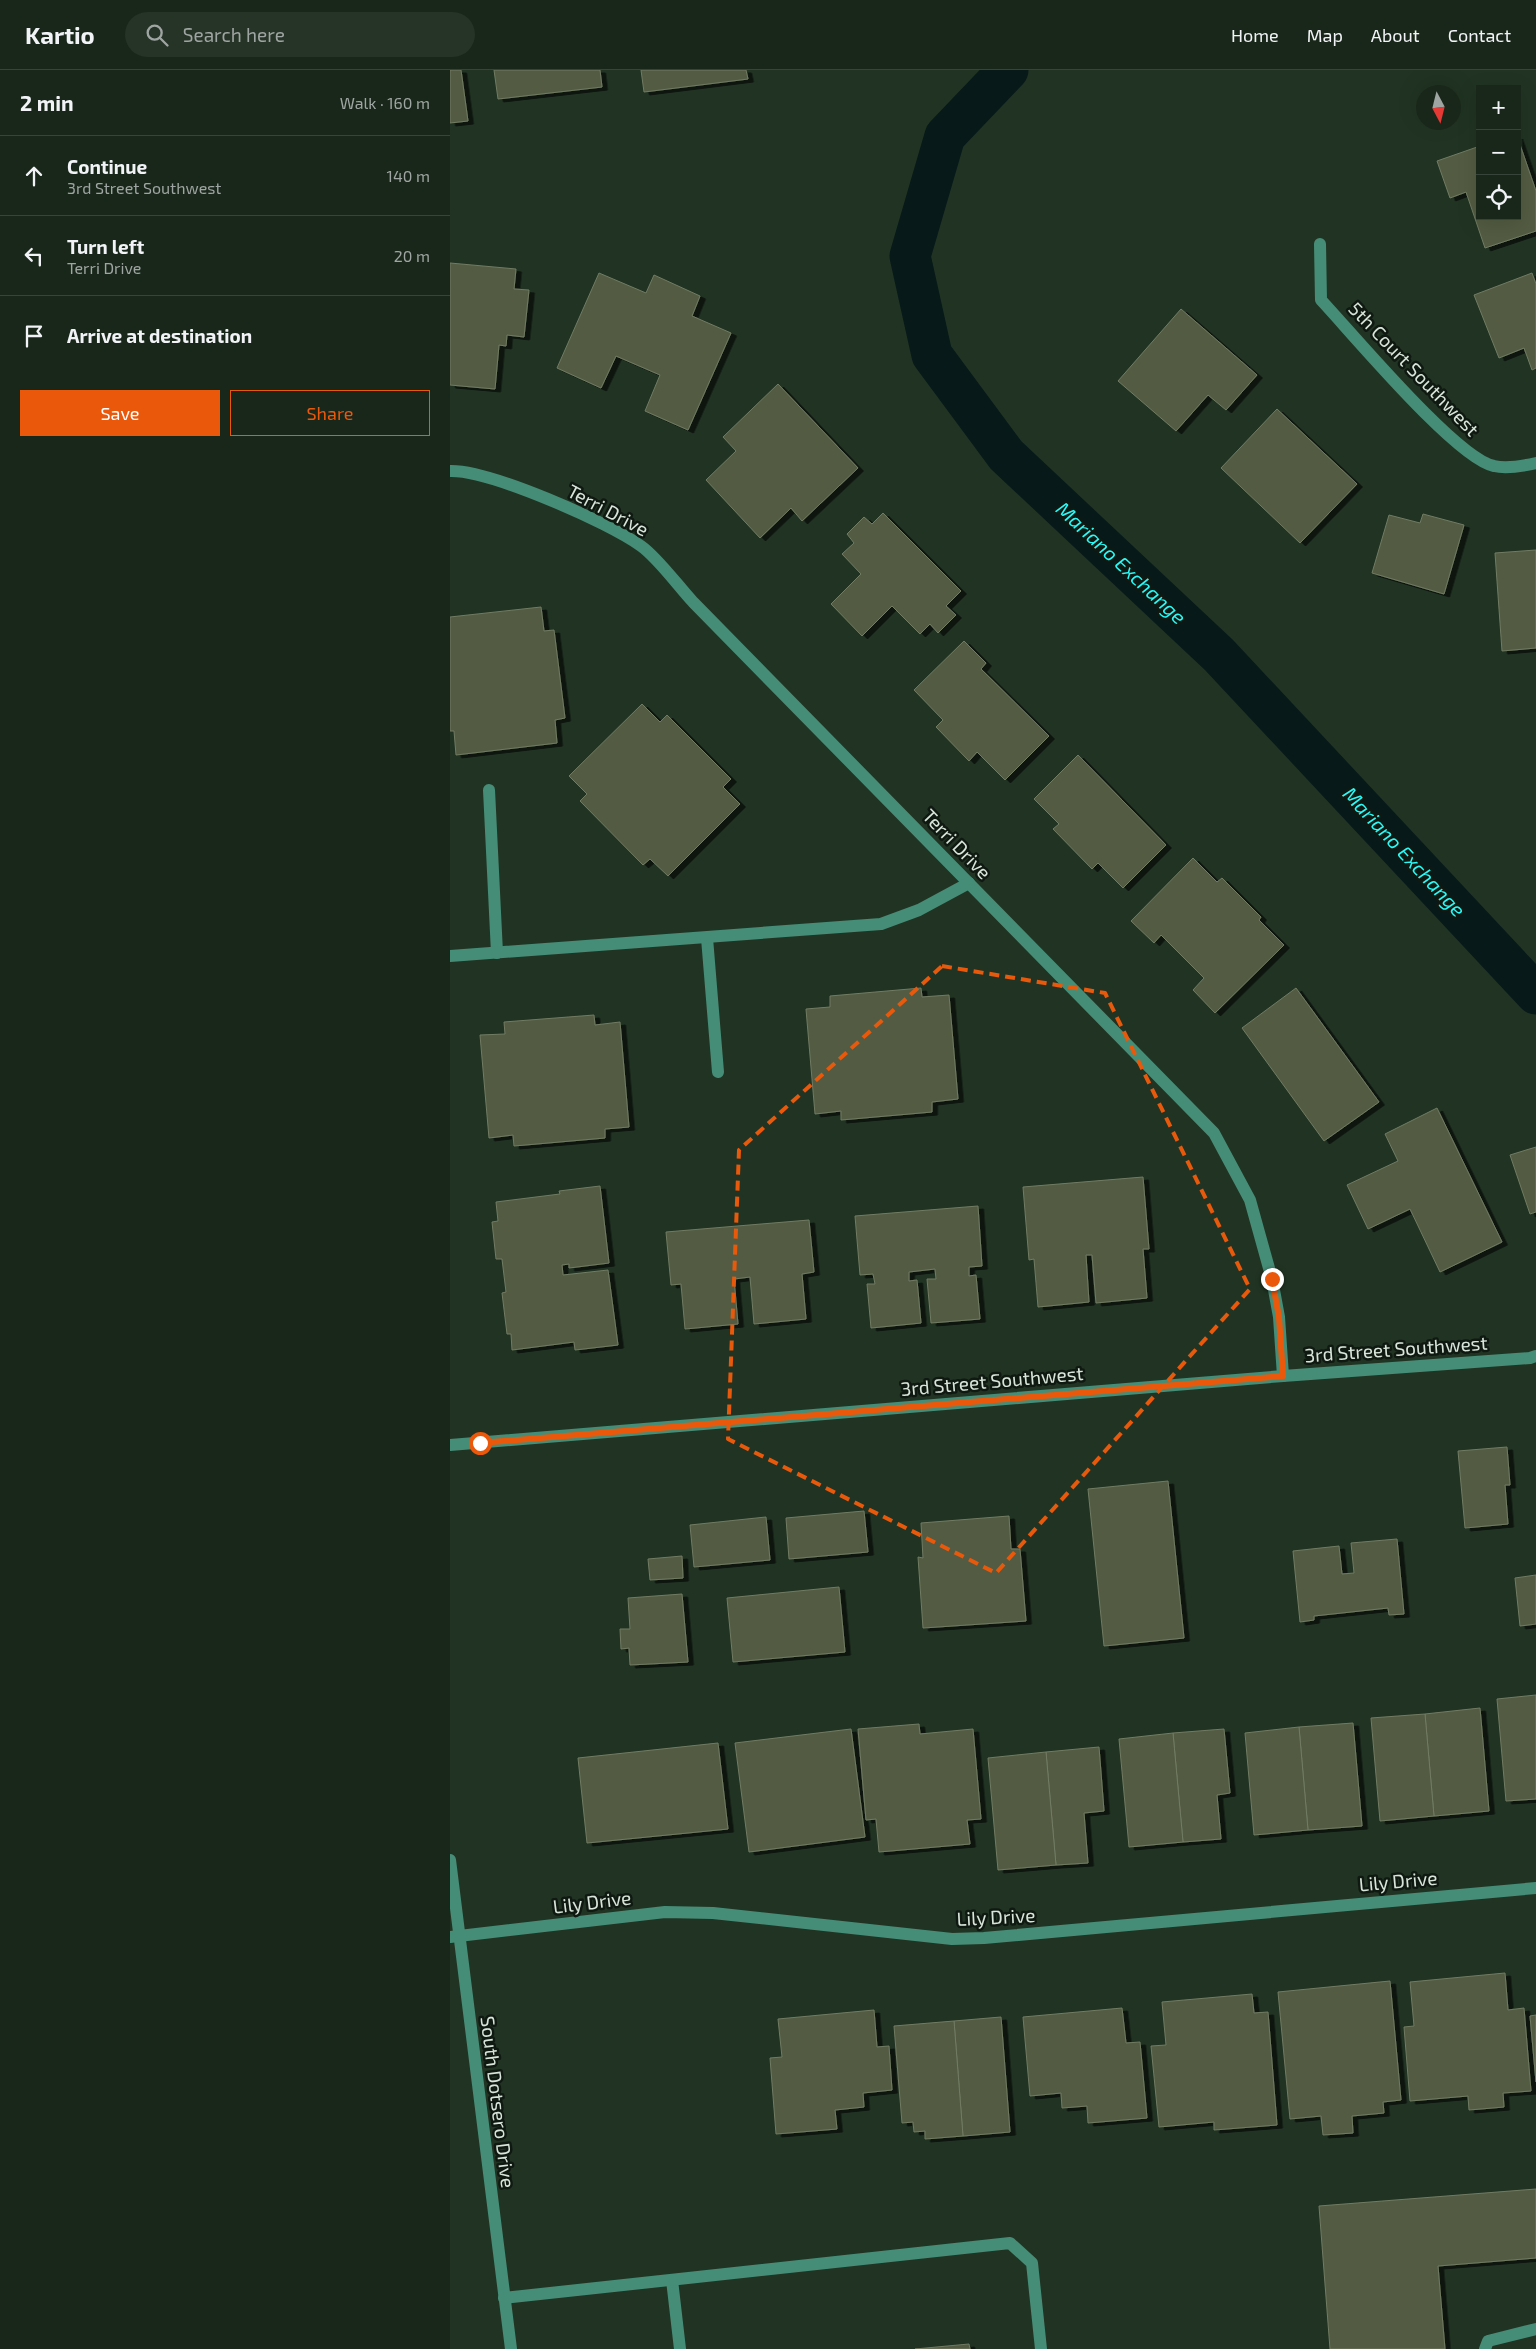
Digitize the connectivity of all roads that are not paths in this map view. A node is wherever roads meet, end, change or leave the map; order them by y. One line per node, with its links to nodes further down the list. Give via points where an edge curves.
1 (1320, 244): 2 (street, 5th Court Southwest, via 1322,300 1440,427 1473,457 1494,466)
2 (1536, 463)
3 (450, 471): 5 (street, Terri Drive, via 496,480 588,516 642,546)
4 (489, 790): 7 (street)
5 (969, 883): 6 (street, via 919,910 881,924); 11 (street, Terri Drive, via 1214,1133 1250,1200 1272,1279 1279,1317)
6 (707, 938): 7 (street); 9 (street)
7 (497, 953): 8 (street)
8 (450, 956)
9 (718, 1072)
10 (1536, 1356): 11 (street, 3rd Street Southwest)
11 (1283, 1376): 12 (street, 3rd Street Southwest)
12 (450, 1445)
13 (450, 1860): 15 (street, South Dotsero Drive)
14 (1536, 1888): 15 (street, Lily Drive, via 984,1938 952,1938 713,1913 665,1912)
15 (454, 1936): 17 (street, South Dotsero Drive)
16 (672, 2280): 17 (street); 20 (street); 21 (street, via 1010,2243 1032,2263)
17 (504, 2298): 19 (street, South Dotsero Drive)
18 (1536, 2330): 22 (street, via 1488,2341)
19 (511, 2349)
20 (680, 2349)
21 (1041, 2349)
22 (1485, 2349)

